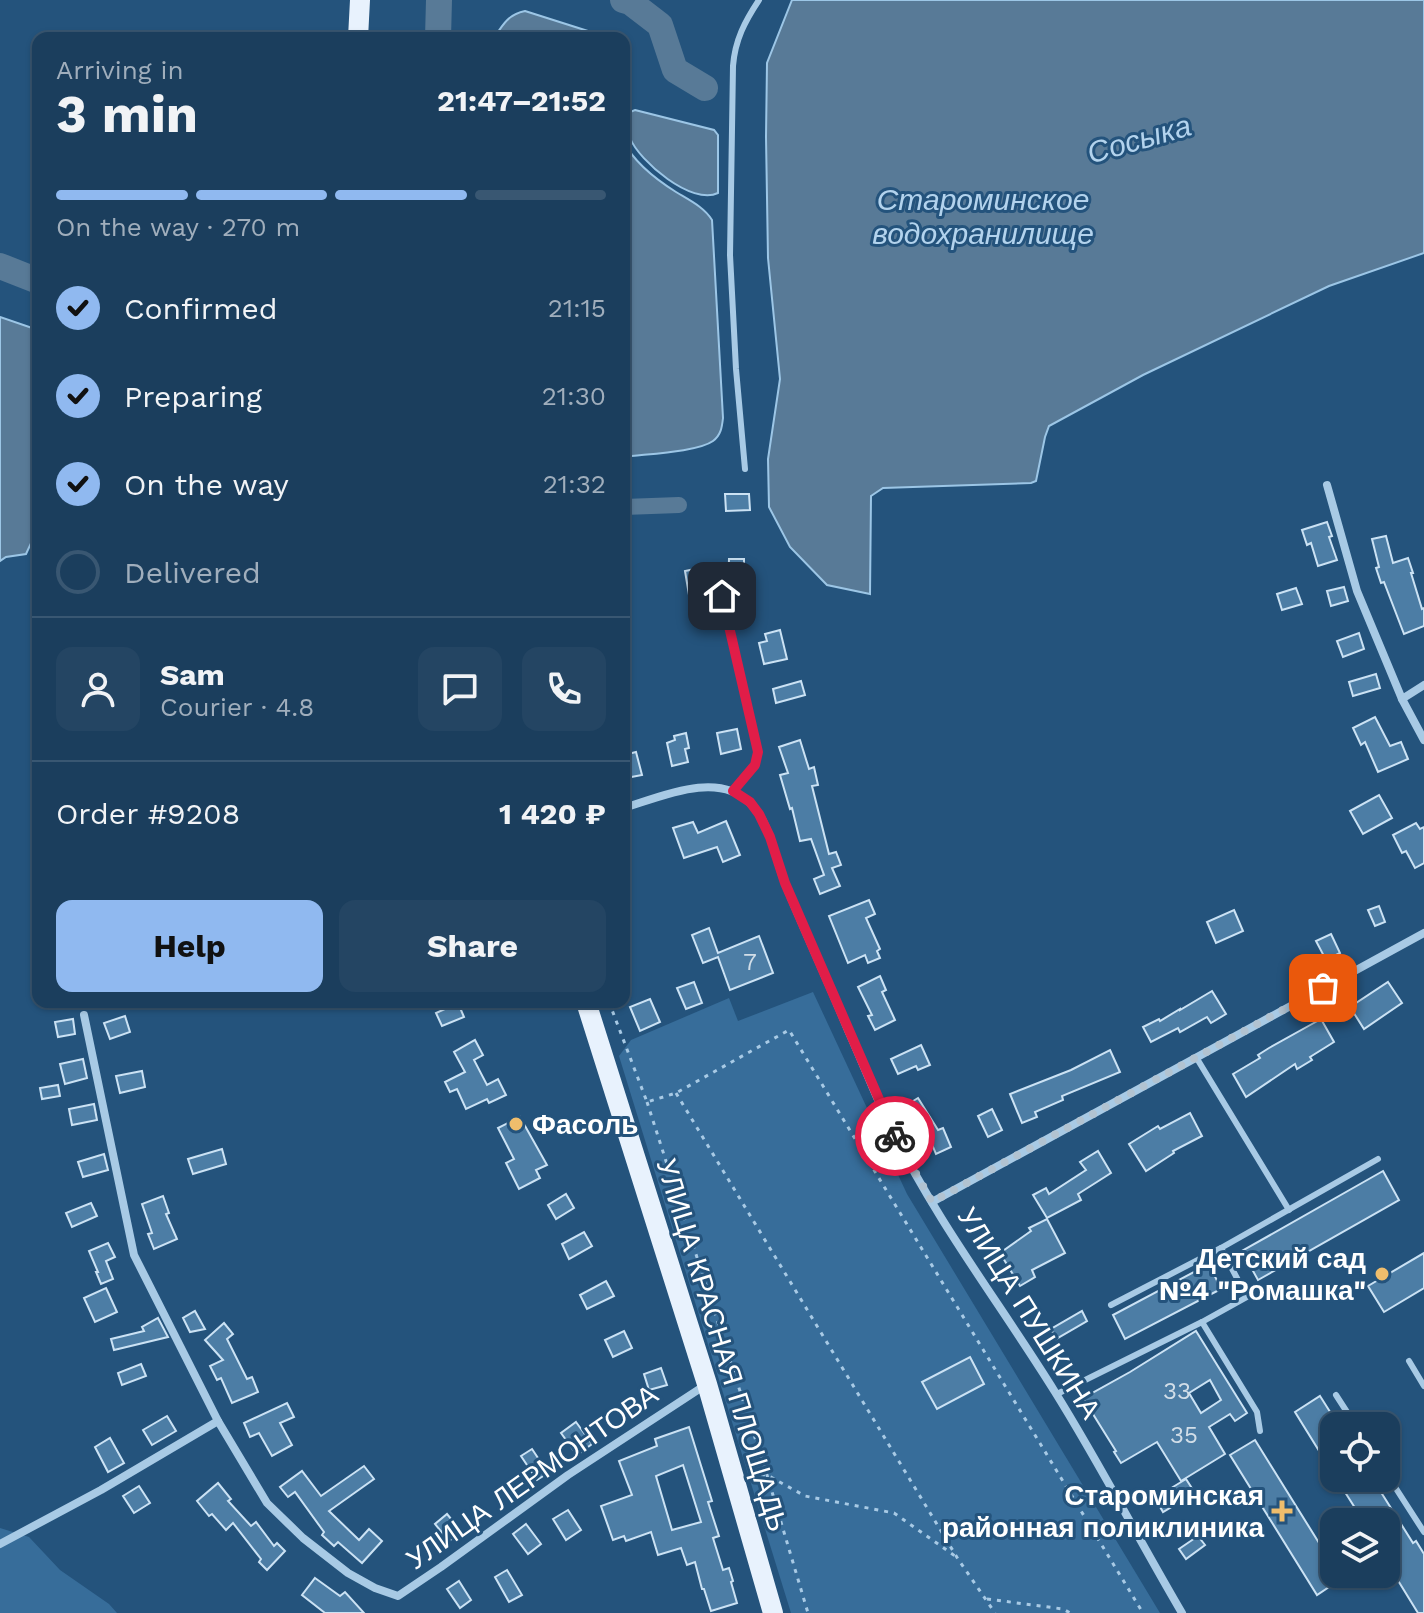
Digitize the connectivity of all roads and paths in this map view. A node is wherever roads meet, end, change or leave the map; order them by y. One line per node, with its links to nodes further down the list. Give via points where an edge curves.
1 (360, 0): 3 (main road)
2 (759, 0): 4 (lane, via 740,32 733,66 731,270)
3 (358, 32)
4 (745, 469)
5 (1327, 485): 8 (street, via 1357,591)
6 (722, 596): 10 (lane, via 758,752 755,765)
7 (1424, 685): 8 (street)
8 (1402, 699): 9 (street)
9 (1424, 740)
10 (733, 791): 11 (street, via 699,787); 20 (street, УЛИЦА ПУШКИНА, via 759,814 892,1130)
11 (630, 806)
12 (1424, 933): 16 (street)
13 (588, 1008): 26 (main road, УЛИЦА КРАСНАЯ ПЛОЩАДЬ)
14 (611, 1008): 18 (path)
15 (84, 1015): 31 (street, УЛИЦА ЛЕРМОНТОВА, via 134,1255)
16 (1196, 1057): 20 (street); 21 (lane)
17 (676, 1093): 18 (path); 38 (path); 44 (path, via 789,1030)
18 (647, 1102): 34 (path)
19 (1378, 1159): 21 (lane)
20 (932, 1202): 28 (street, УЛИЦА ПУШКИНА)
21 (1289, 1210): 22 (lane)
22 (1221, 1248): 23 (lane); 24 (lane, via 1247,1297)
23 (1111, 1305)
24 (1202, 1322): 28 (lane); 32 (lane, via 1257,1412)
25 (1409, 1361): 27 (lane)
26 (707, 1384): 31 (street, УЛИЦА ЛЕРМОНТОВА, via 398,1596 348,1573 303,1538 267,1503); 33 (main road, УЛИЦА КРАСНАЯ ПЛОЩАДЬ)
27 (1424, 1386)
28 (1057, 1394): 45 (street, УЛИЦА ПУШКИНА)
29 (1336, 1395): 30 (lane)
30 (1347, 1412)
31 (218, 1421): 37 (street)
32 (1260, 1431)
33 (733, 1472): 34 (path); 40 (main road, УЛИЦА КРАСНАЯ ПЛОЩАДЬ)
34 (767, 1475): 38 (path, via 805,1496 894,1513); 41 (path)
35 (1398, 1492): 36 (lane)
36 (1424, 1532)
37 (0, 1544)
38 (958, 1559): 39 (path)
39 (985, 1598): 42 (path); 43 (path)
40 (773, 1613)
41 (808, 1613)
42 (995, 1613)
43 (1070, 1613)
44 (1143, 1613)
45 (1182, 1613)

